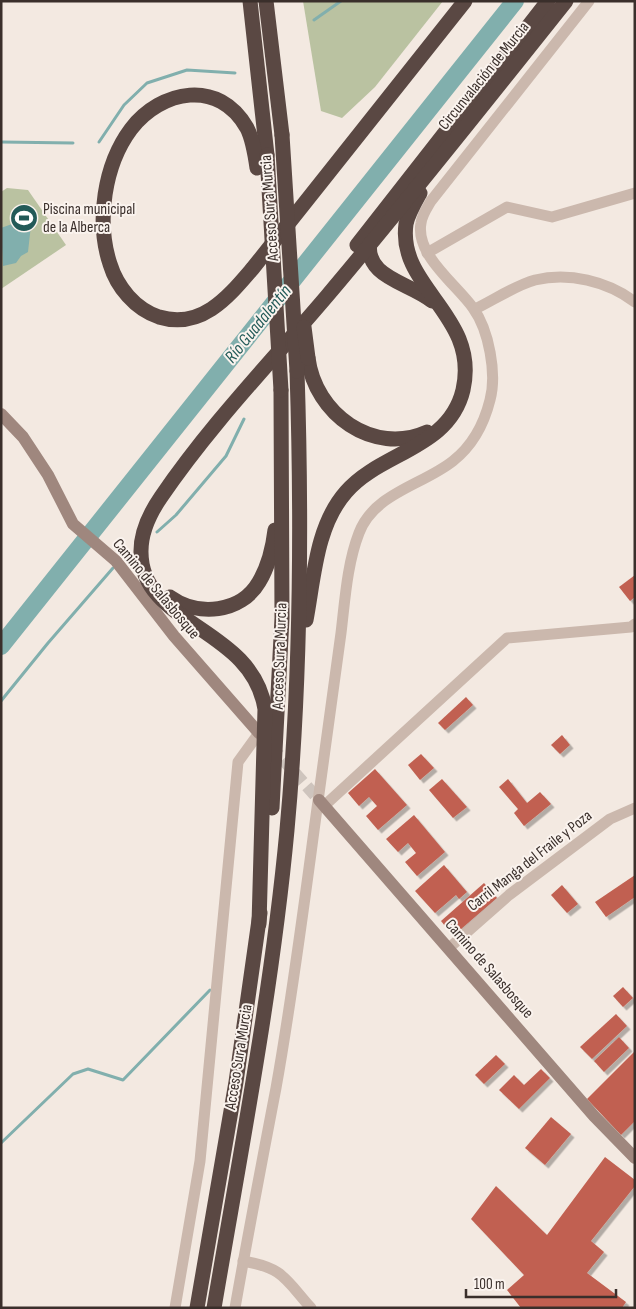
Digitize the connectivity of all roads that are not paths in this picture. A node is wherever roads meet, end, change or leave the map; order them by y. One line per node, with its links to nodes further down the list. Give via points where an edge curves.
1 (250, 1): 15 (highway, Acceso Sur a Murcia, bridge, via 267,155)
2 (266, 1): 9 (highway, Acceso Sur a Murcia, bridge, via 282,135)
3 (465, 1): 15 (highway, bridge, via 247,274 220,304 201,315 180,320 150,314 132,300 118,282 108,259 103,232 110,174 123,140 157,105 180,96 193,94 216,99 234,111 247,128 254,150 257,168)
4 (548, 1): 7 (highway, Circunvalación de Murcia)
5 (566, 1): 7 (highway, Circunvalación de Murcia)
6 (589, 1): 11 (street, via 430,201 421,219 420,230)
7 (442, 146): 10 (highway, via 373,231); 14 (highway, via 406,222 406,241 413,269); 16 (highway)
8 (635, 193): 11 (street, via 552,217 507,207)
9 (290, 240): 17 (highway, bridge, via 308,358 313,381 325,403 345,423 366,434 386,439 408,439 436,427); 22 (highway, Acceso Sur a Murcia, bridge, via 300,471)
10 (369, 246): 14 (highway, via 373,263 380,272 423,293); 16 (highway)
11 (428, 252): 13 (street, via 446,278)
12 (635, 302): 13 (street, via 610,287 572,277 534,280)
13 (475, 309): 24 (street, via 490,351 493,371 491,397 484,422 471,443 453,462 379,504 359,533 348,576)
14 (449, 317): 17 (highway, via 459,339 464,366 462,394)
15 (278, 318): 19 (highway, Acceso Sur a Murcia, bridge)
16 (243, 393): 20 (highway, via 158,502 145,527)
17 (454, 411): 22 (highway, via 426,440 364,476 346,490 338,502 323,534)
18 (1, 414): 23 (street, Camino de Salasbosque, via 23,438 48,475 73,524 121,566 174,636)
19 (282, 441): 20 (highway, via 273,544 259,583 246,597 226,607 210,610 196,610 178,603 156,584); 26 (highway, Acceso Sur a Murcia, via 282,618 278,716)
20 (141, 552): 26 (highway, via 146,575 157,595 173,610 234,652 260,686 265,709)
21 (635, 624): 24 (street, via 631,627 506,638)
22 (298, 672): 32 (highway, Acceso Sur a Murcia, via 287,831 276,924 253,1085)
23 (260, 733): 30 (street, via 238,762 200,1162)
24 (321, 803): 27 (street, Camino de Salasbosque); 29 (street, via 276,1086)
25 (635, 808): 27 (street, Carril Manga del Fraile y Poza, via 610,819 509,895)
26 (259, 924): 31 (highway, Acceso Sur a Murcia)
27 (449, 948): 28 (street, Camino de Salasbosque, via 594,1116)
28 (635, 1158)
29 (243, 1261): 33 (street); 34 (street, via 277,1270)
30 (175, 1308)
31 (197, 1308)
32 (214, 1308)
33 (235, 1308)
34 (311, 1308)

